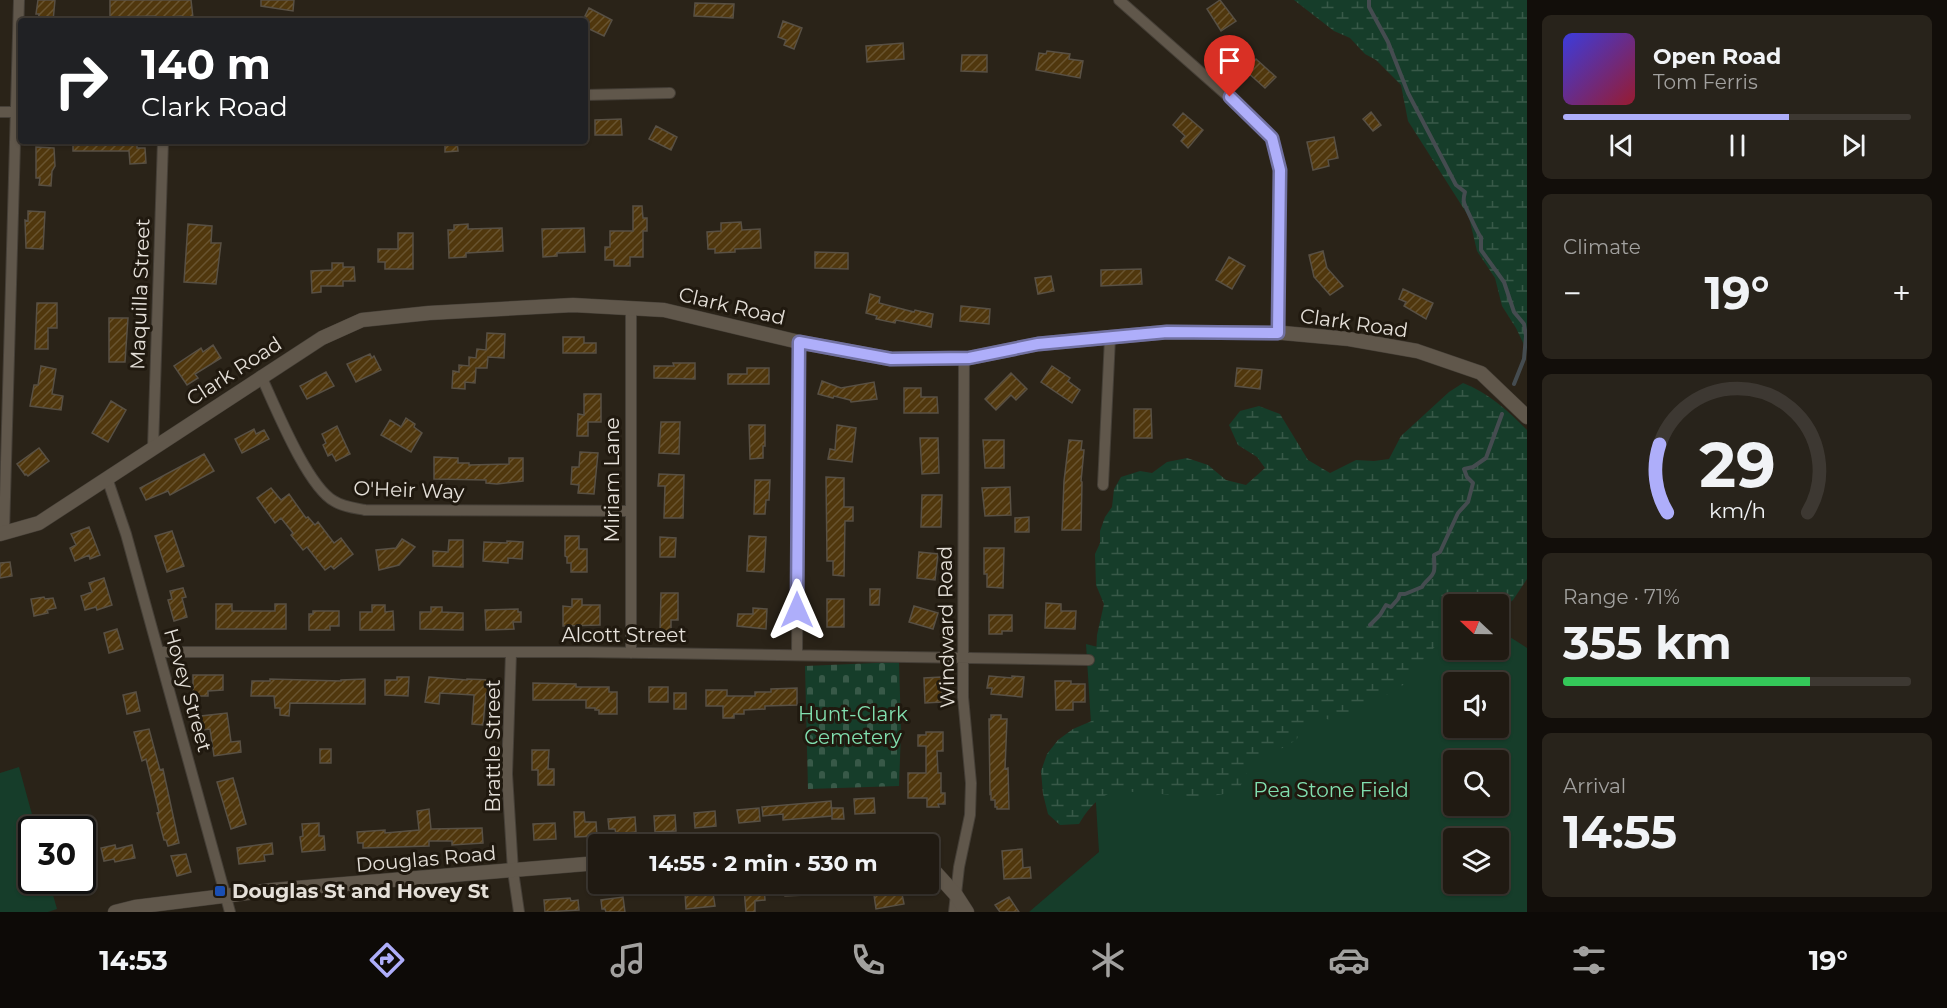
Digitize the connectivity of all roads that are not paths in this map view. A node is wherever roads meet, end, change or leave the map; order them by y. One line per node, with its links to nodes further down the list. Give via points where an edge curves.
1 (19, 0): 3 (street)
2 (1119, 0): 11 (street, via 1272,138 1280,170)
3 (19, 18)
4 (670, 93): 5 (street)
5 (588, 95)
6 (0, 112): 7 (street)
7 (18, 112): 9 (street)
8 (163, 144): 17 (street, Maquilla Street)
9 (5, 290): 21 (street)
10 (631, 307): 13 (street, Clark Road, via 664,310); 15 (street, Clark Road, via 573,305 362,320 322,338); 20 (street, Miriam Lane)
11 (1278, 333): 12 (street, Clark Road, via 1167,332); 16 (street, Clark Road, via 1349,339 1418,351 1480,373)
12 (1110, 338): 14 (street, Clark Road, via 1038,344); 19 (street)
13 (799, 342): 14 (street, Clark Road, via 891,359); 25 (street)
14 (964, 358): 26 (street, Windward Road)
15 (261, 376): 17 (street, Clark Road); 20 (street, O'Heir Way, via 309,475 333,501 349,507)
16 (1527, 417)
17 (153, 448): 18 (street, Clark Road)
18 (107, 478): 21 (street, Clark Road, via 39,523); 22 (street, Hovey Street)
19 (1103, 485)
20 (630, 512): 24 (street, Miriam Lane)
21 (2, 534)
22 (159, 652): 23 (street, Alcott Street); 32 (street, Hovey Street)
23 (511, 652): 24 (street, Alcott Street); 29 (street, Brattle Street, via 507,774)
24 (631, 653): 25 (street, Alcott Street)
25 (797, 655): 26 (street, Alcott Street)
26 (963, 657): 27 (street, Alcott Street); 31 (street, Windward Road, via 971,783 970,815)
27 (1089, 660)
28 (588, 864): 29 (street, Douglas Road)
29 (513, 871): 32 (street, Douglas Road); 35 (street, Brattle Street)
30 (939, 876): 31 (street)
31 (956, 895): 36 (street, Windward Road); 37 (street)
32 (226, 896): 33 (street, Douglas Road); 34 (street, Hovey Street)
33 (115, 912)
34 (230, 912)
35 (519, 912)
36 (954, 912)
37 (967, 912)

